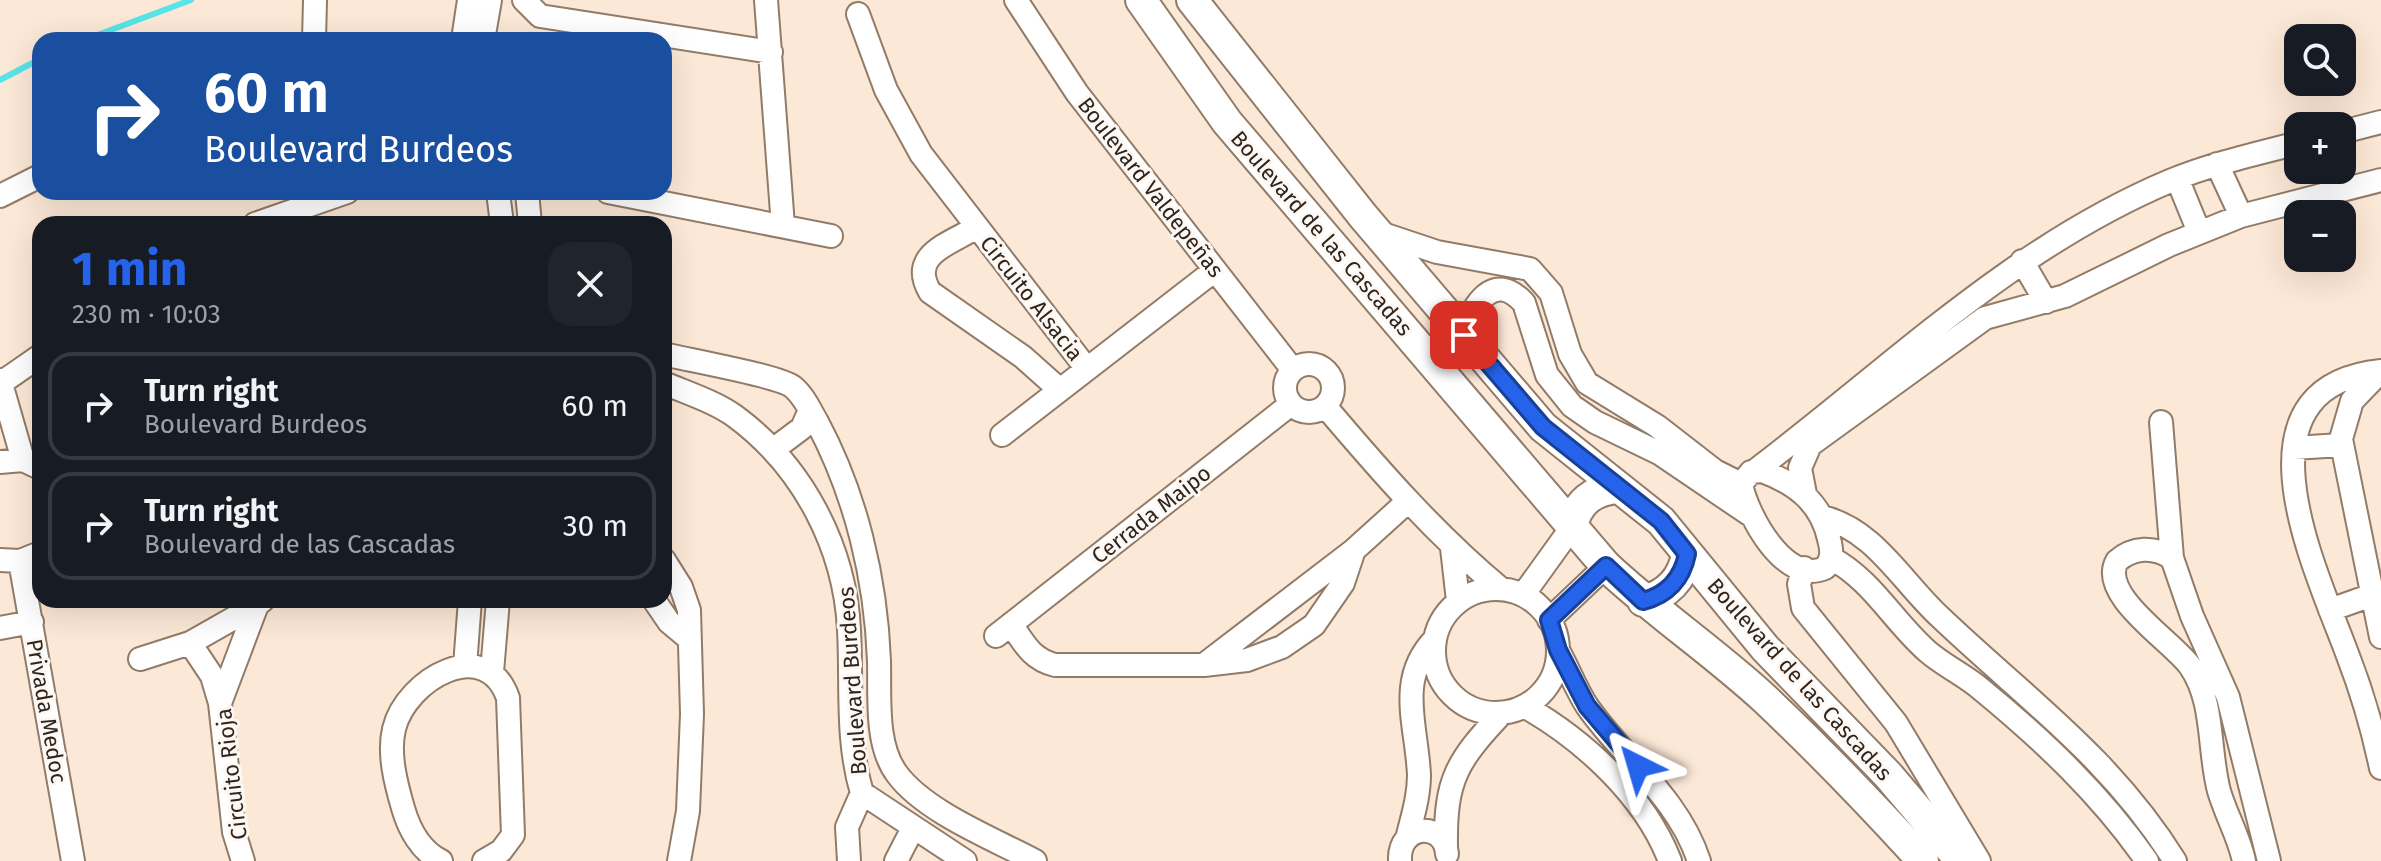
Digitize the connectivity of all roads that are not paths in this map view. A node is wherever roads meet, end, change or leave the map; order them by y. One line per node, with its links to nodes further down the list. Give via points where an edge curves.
1 (469, 0): 11 (street)
2 (490, 0): 12 (street)
3 (524, 0): 13 (street, via 540,16)
4 (766, 0): 15 (street)
5 (1016, 0): 34 (street, Boulevard Valdepeñas, via 1077,93)
6 (1141, 0): 62 (main road, Boulevard de las Cascadas, via 1227,122)
7 (1192, 0): 30 (main road, Boulevard de las Cascadas)
8 (315, 1): 10 (street)
9 (858, 14): 29 (street, Circuito Alsacia, via 886,90 921,154)
10 (314, 32)
11 (464, 32)
12 (484, 32)
13 (643, 32)
14 (672, 37): 15 (street)
15 (771, 52): 28 (street)
16 (2381, 122): 17 (street)
17 (2356, 128)
18 (2284, 147): 19 (street)
19 (2217, 164): 20 (street); 27 (street)
20 (2177, 178): 31 (street); 33 (street)
21 (2381, 180): 27 (street)
22 (32, 181): 23 (street)
23 (4, 199)
24 (323, 200): 26 (street)
25 (649, 200): 28 (street)
26 (278, 216)
27 (2241, 216): 31 (street)
28 (783, 226): 32 (street)
29 (977, 227): 39 (street, Circuito Alsacia); 44 (street, Circuito Alsacia, via 927,257 922,280 930,292 1023,357)
30 (1375, 231): 36 (main road, Boulevard de las Cascadas); 56 (street, via 1437,252 1530,269 1551,293 1574,364 1587,383 1657,426 1715,471)
31 (2199, 232): 35 (street, via 2089,287)
32 (831, 236)
33 (2022, 261): 35 (street); 45 (street)
34 (1215, 270): 39 (street, Circuito Alsacia); 40 (street, Boulevard Valdepeñas)
35 (2046, 302): 45 (street, via 1985,318)
36 (1464, 335): 57 (main road, Boulevard de las Cascadas, via 1543,427); 60 (street, via 1481,297 1497,290 1519,297 1547,375 1572,406 1659,453)
37 (672, 356): 48 (street, Boulevard Burdeos, via 791,385)
38 (32, 361): 42 (street)
39 (1087, 369): 44 (street, Circuito Alsacia)
40 (1293, 370): 46 (street, via 1285,393); 47 (street, via 1314,364 1331,377 1331,398)
41 (2381, 372): 51 (street, via 2352,401); 52 (street, via 2347,379 2319,396)
42 (0, 382): 55 (street)
43 (672, 387): 53 (street, Boulevard Burdeos, via 733,415)
44 (1060, 390): 50 (street, Circuito Alsacia)
45 (1854, 402): 56 (street); 58 (street, via 1805,452 1799,477)
46 (1291, 404): 47 (street, via 1314,412); 96 (street, Cerrada Maipo, via 1004,630 1042,662 1055,665)
47 (1325, 406): 59 (street)
48 (810, 410): 53 (street, via 802,428); 99 (street, Boulevard Burdeos, via 832,450 865,549 878,632)
49 (2161, 422): 68 (street)
50 (1002, 435)
51 (2341, 445): 52 (street); 74 (street)
52 (2294, 448): 82 (street, via 2292,476 2302,531)
53 (774, 449): 101 (street, Boulevard Burdeos, via 820,517 844,577)
54 (0, 462): 55 (street)
55 (31, 464)
56 (1749, 477): 58 (street, via 1781,478); 60 (street)
57 (1618, 488): 62 (main road, via 1599,491 1584,502); 65 (main road, Boulevard de las Cascadas, via 1661,521)
58 (1805, 494): 61 (street)
59 (1407, 502): 63 (street); 64 (street, Cerrada Maipo)
60 (1749, 514): 70 (street, via 1775,549)
61 (1822, 517): 67 (street); 91 (street, via 1862,534)
62 (1572, 527): 69 (main road, Boulevard de las Cascadas); 73 (street)
63 (1452, 548): 72 (street); 75 (street)
64 (1354, 550): 96 (street, Cerrada Maipo); 96 (street, Cerrada Maipo, via 1343,583 1314,625 1282,647 1247,660)
65 (1687, 554): 76 (main road, via 1670,588); 121 (main road, Boulevard de las Cascadas, via 1765,648 1888,775)
66 (20, 558): 84 (street, Privada Medoc)
67 (1831, 558): 70 (street, via 1821,570); 95 (street, via 1860,577)
68 (2172, 558): 86 (street); 92 (street, via 2156,549 2138,550 2117,561 2112,574 2124,600)
69 (1606, 566): 76 (main road, Boulevard de las Cascadas); 83 (street)
70 (1804, 568): 122 (street, via 1799,584 1803,608 1896,723)
71 (672, 573): 87 (street, via 689,610)
72 (1501, 589): 73 (street); 75 (street)
73 (1523, 595): 83 (street)
74 (2372, 595): 82 (street); 88 (street)
75 (1458, 601): 89 (street, via 1442,618)
76 (1643, 601): 120 (main road, Boulevard de las Cascadas, via 1763,697)
77 (250, 608): 90 (street)
78 (258, 608): 100 (street, Circuito Rioja)
79 (469, 608): 97 (street)
80 (497, 608): 98 (street)
81 (659, 608): 87 (street)
82 (2330, 610): 104 (street, via 2362,695)
83 (1549, 620): 93 (street)
84 (32, 622): 85 (street); 109 (street, Privada Medoc)
85 (0, 628)
86 (2198, 629): 92 (street); 126 (street, via 2228,697)
87 (687, 637): 113 (street, via 691,728 688,811)
88 (2381, 637)
89 (1434, 640): 103 (street, via 1434,663 1458,701 1479,711); 107 (street, via 1413,671 1410,704 1419,774 1416,805)
90 (190, 643): 94 (street); 100 (street, via 212,676)
91 (1971, 645): 95 (street); 124 (street, via 2110,774)
92 (2170, 646): 125 (street, via 2186,660 2203,690 2219,791)
93 (1558, 650): 102 (street, via 1554,673); 119 (street, via 1587,706 1690,834)
94 (140, 659)
95 (1943, 664): 123 (street, via 1979,687 2048,746)
96 (1204, 665)
97 (465, 666): 98 (street); 111 (street, via 414,692 394,729 392,755 408,823 421,845)
98 (492, 672): 112 (street, via 508,698 513,835)
99 (880, 702): 101 (street); 117 (street, Boulevard Burdeos, via 889,761 906,784 930,803)
100 (220, 703): 110 (street, Circuito Rioja, via 234,832)
101 (850, 704): 105 (street, Boulevard Burdeos, via 854,768)
102 (1524, 706): 103 (street); 118 (street, via 1556,724 1628,792 1661,838)
103 (1502, 713): 108 (street, via 1463,759 1450,784 1446,808)
104 (2381, 768)
105 (862, 793): 106 (street, Boulevard Burdeos); 114 (street, via 847,827)
106 (913, 828): 115 (street); 116 (street, Boulevard Burdeos)
107 (1397, 851): 108 (street, via 1422,830 1437,834)
108 (1452, 854)
109 (73, 861)
110 (243, 861)
111 (441, 861)
112 (484, 861)
113 (679, 861)
114 (849, 861)
115 (896, 861)
116 (965, 861)
117 (1035, 861)
118 (1670, 861)
119 (1699, 861)
120 (1923, 861)
121 (1961, 861)
122 (1979, 861)
123 (2147, 861)
124 (2175, 861)
125 (2244, 861)
126 (2269, 861)

